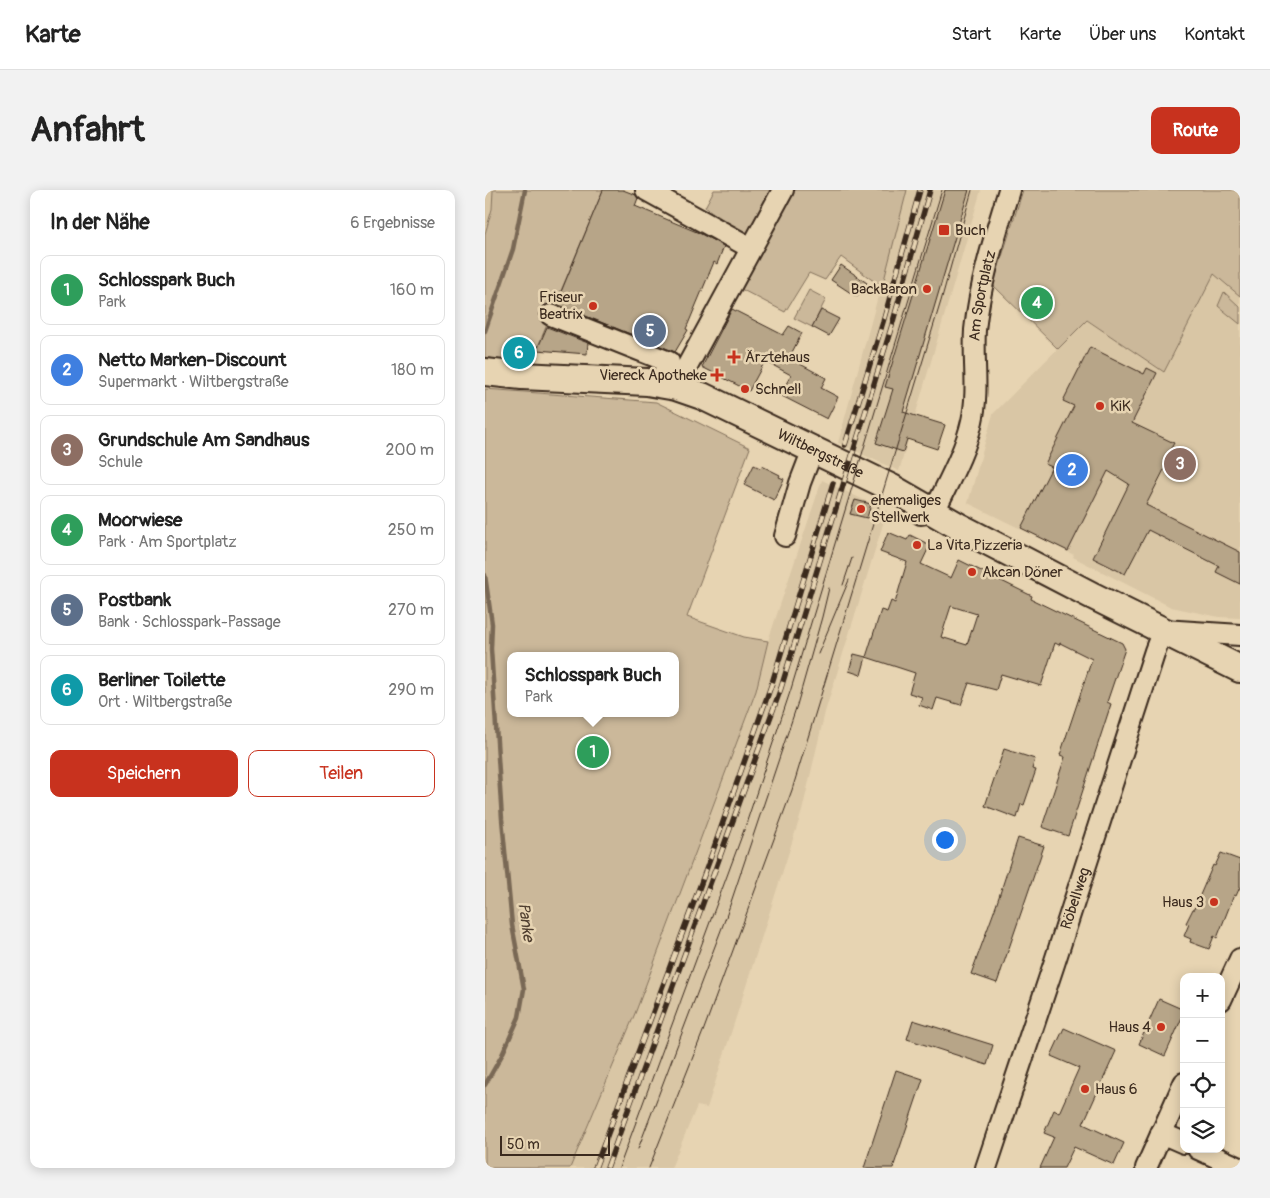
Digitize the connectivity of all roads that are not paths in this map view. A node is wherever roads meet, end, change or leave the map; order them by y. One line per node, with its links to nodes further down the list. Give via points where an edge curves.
1 (646, 190): 4 (street)
2 (783, 190): 4 (street)
3 (1009, 190): 10 (street, Am Sportplatz, via 983,278 975,329 975,402 967,436)
4 (751, 248): 7 (street)
5 (551, 315): 7 (street, via 669,362)
6 (485, 372): 7 (main road, Wiltbergstraße)
7 (667, 386): 8 (main road, Wiltbergstraße, via 702,396)
8 (727, 408): 9 (street, via 738,422); 10 (main road, Wiltbergstraße, via 892,488)
9 (810, 458): 10 (street, via 922,514); 11 (street)
10 (934, 512): 12 (main road, Wiltbergstraße)
11 (785, 536)
12 (1163, 630): 13 (street); 14 (main road, Wiltbergstraße); 21 (street, Röbellweg)
13 (1240, 635)
14 (1240, 669)
15 (1240, 959): 16 (street)
16 (1225, 991)
17 (1180, 1092): 18 (street)
18 (1161, 1133): 19 (street); 22 (street)
19 (1180, 1141)
20 (1207, 1153): 23 (street)
21 (986, 1168)
22 (1145, 1168)
23 (1240, 1168)

